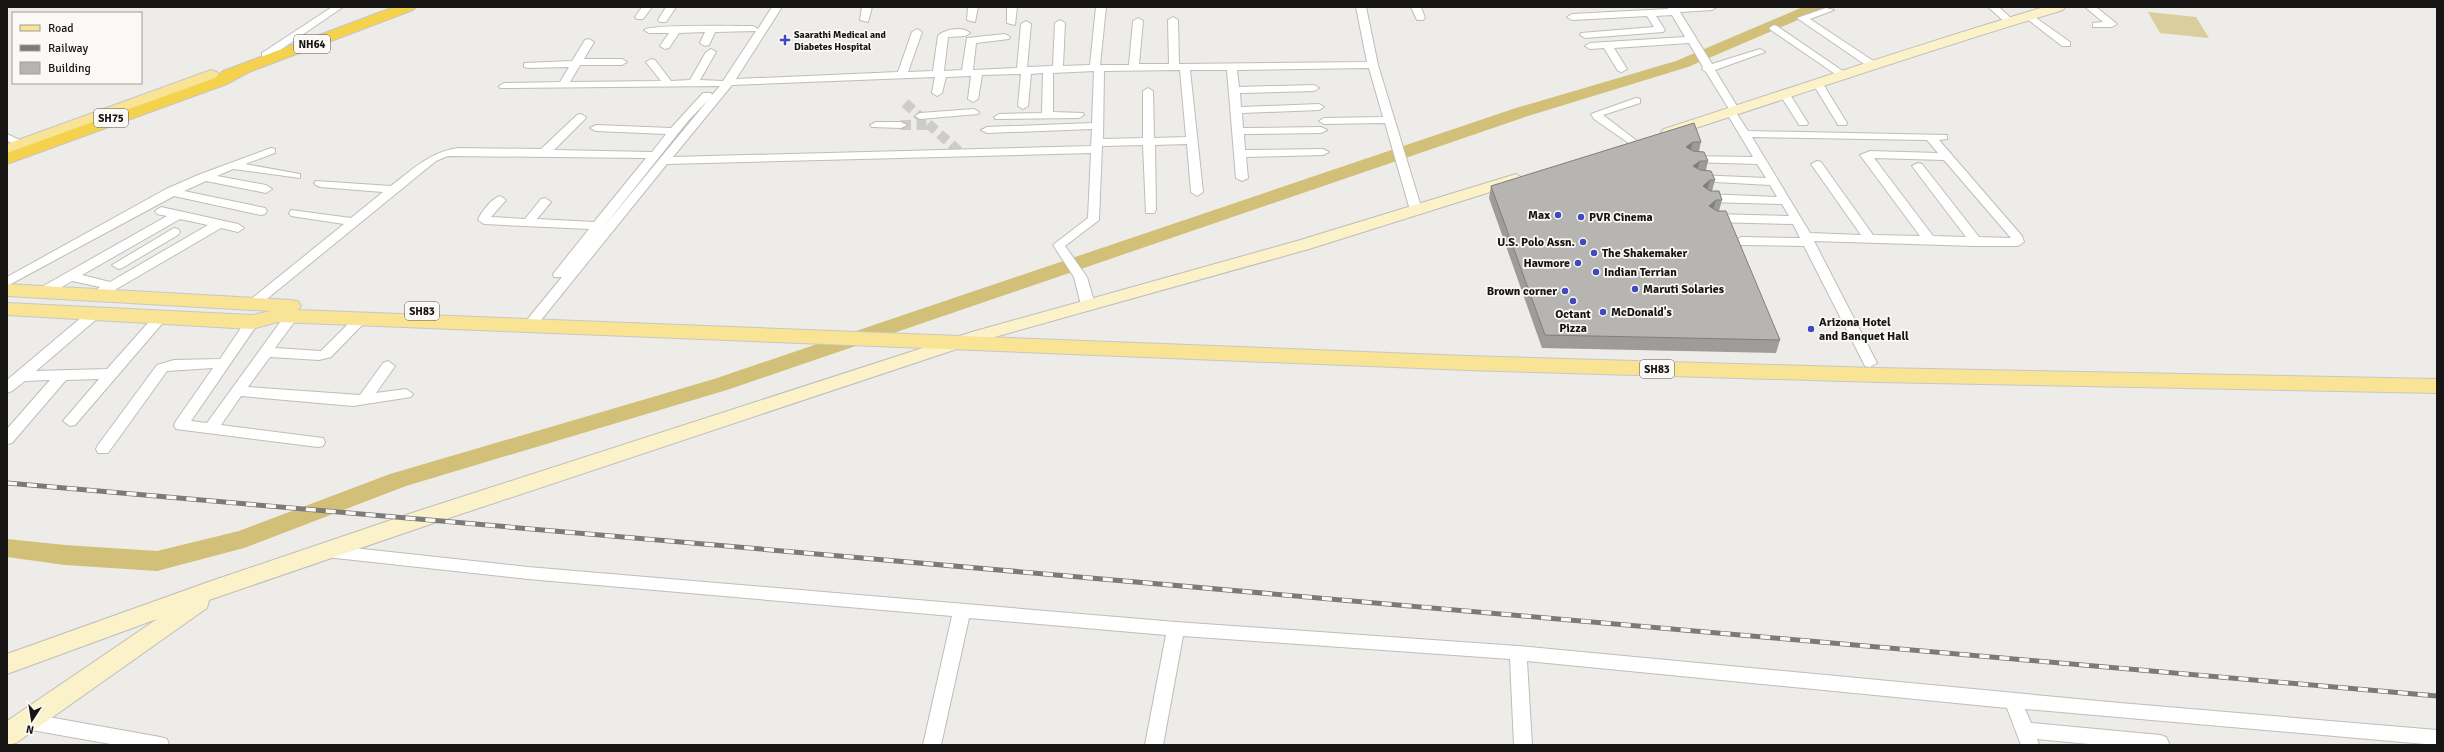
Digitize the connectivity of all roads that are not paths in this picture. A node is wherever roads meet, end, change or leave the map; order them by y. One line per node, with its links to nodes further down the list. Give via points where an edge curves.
1 (338, 7): 53 (street)
2 (396, 7): 53 (highway, NH64)
3 (408, 7): 63 (highway, NH64)
4 (647, 7): 22 (street)
5 (671, 7): 25 (street)
6 (766, 7): 38 (street)
7 (776, 7): 75 (street)
8 (867, 7): 26 (street)
9 (973, 7): 27 (street)
10 (1012, 7): 31 (street)
11 (1101, 7): 64 (street)
12 (1361, 7): 58 (street)
13 (1416, 7): 24 (street)
14 (1712, 7): 18 (street)
15 (1993, 7): 30 (street)
16 (2058, 7): 21 (street)
17 (2090, 7): 34 (street, via 2112,24)
18 (1673, 9): 20 (street); 44 (street)
19 (1829, 10): 60 (street, via 1802,18)
20 (1650, 13): 23 (street); 42 (street, via 1660,30)
21 (2029, 16): 30 (street); 47 (street)
22 (640, 17)
23 (1572, 17)
24 (1420, 18)
25 (663, 20)
26 (865, 20)
27 (972, 20)
28 (1173, 20): 62 (street)
29 (1138, 21): 61 (street)
30 (2010, 22): 60 (street, via 1927,46)
31 (1012, 23)
32 (1060, 23): 67 (street)
33 (1026, 24): 68 (street)
34 (2096, 25)
35 (1774, 28): 72 (street)
36 (676, 29): 37 (street); 39 (street); 49 (street)
37 (712, 29): 38 (street); 46 (street)
38 (752, 29): 75 (street)
39 (649, 30)
40 (917, 32): 71 (street)
41 (965, 33): 70 (street, via 947,33 943,36)
42 (1585, 35)
43 (1005, 37): 69 (street, via 971,40)
44 (1693, 39): 48 (street); 66 (street)
45 (589, 42): 56 (street)
46 (705, 43)
47 (2066, 44)
48 (1607, 45): 50 (street); 65 (street)
49 (665, 46)
50 (1590, 46)
51 (711, 52): 74 (street)
52 (1760, 52): 66 (street)
53 (266, 55): 63 (highway, NH64)
54 (622, 62): 56 (street)
55 (652, 62): 76 (street)
56 (576, 63): 57 (street); 78 (street)
57 (528, 65)
58 (1373, 65): 59 (street); 97 (street)
59 (1232, 66): 62 (street); 81 (street)
60 (1874, 66): 72 (street)
61 (1134, 67): 62 (street); 64 (street)
62 (1179, 67): 111 (street)
63 (238, 68): 73 (highway, NH64); 113 (highway, via 205,74); 124 (highway, via 221,81)
64 (1097, 68): 67 (street); 102 (street)
65 (1622, 68)
66 (1707, 69): 91 (street)
67 (1053, 70): 68 (street); 94 (street)
68 (1024, 71): 69 (street); 87 (street)
69 (972, 73): 70 (street); 85 (street)
70 (940, 74): 71 (street); 83 (street)
71 (902, 76): 75 (street)
72 (1845, 76): 77 (street)
73 (213, 77): 113 (main road, SH75); 120 (main road, SH75)
74 (694, 82): 75 (street); 76 (street)
75 (723, 82): 105 (street); 122 (street)
76 (668, 83): 78 (street)
77 (1818, 84): 84 (street); 99 (street)
78 (563, 85): 79 (street)
79 (504, 86)
80 (1314, 88): 81 (street)
81 (1234, 90): 89 (street)
82 (1148, 91): 112 (street)
83 (937, 93)
84 (1785, 95): 91 (street); 98 (street)
85 (973, 99)
86 (1636, 101): 110 (street, via 1596,114 1598,118)
87 (1023, 106)
88 (1319, 107): 89 (street)
89 (1236, 110): 106 (street)
90 (974, 112): 93 (street)
91 (1733, 112): 107 (street); 110 (street)
92 (1079, 115): 94 (street)
93 (920, 116)
94 (1047, 116): 96 (street)
95 (581, 117): 118 (street)
96 (999, 117)
97 (1389, 120): 106 (street); 146 (street)
98 (1803, 123)
99 (1842, 123)
100 (876, 125): 101 (street)
101 (901, 125)
102 (1097, 126): 104 (street); 114 (street)
103 (596, 128): 105 (street)
104 (987, 130)
105 (674, 131): 122 (street)
106 (1238, 131): 119 (street)
107 (1744, 134): 108 (street); 125 (street)
108 (1930, 137): 109 (street); 121 (street)
109 (1943, 137)
110 (1645, 139): 115 (street)
111 (1192, 140): 112 (street); 139 (street)
112 (1149, 142): 114 (street); 145 (street)
113 (9, 143)
114 (1097, 146): 122 (street); 174 (street, via 1096,214 1087,225 1059,245 1084,284)
115 (1614, 149)
116 (271, 151): 127 (street)
117 (1323, 152): 119 (street)
118 (544, 153): 122 (street); 137 (street, via 445,153)
119 (1240, 154): 132 (street)
120 (7, 156)
121 (1946, 157): 165 (street, via 1870,154 1866,156); 166 (street, via 2019,241)
122 (659, 158): 157 (street); 180 (street)
123 (1690, 159): 125 (street)
124 (7, 160)
125 (1761, 161): 134 (street)
126 (1817, 164): 162 (street)
127 (230, 165): 130 (street); 131 (street)
128 (1918, 166): 166 (street)
129 (1530, 174): 146 (street)
130 (296, 176)
131 (202, 177): 136 (street); 138 (street)
132 (1242, 178)
133 (1697, 178): 134 (street)
134 (1773, 182): 142 (street)
135 (320, 183): 137 (street)
136 (266, 189)
137 (394, 190): 154 (street)
138 (170, 192): 144 (street); 169 (street)
139 (1197, 192)
140 (1707, 198): 142 (street)
141 (500, 200): 155 (street, via 484,220)
142 (1785, 201): 153 (street)
143 (546, 202): 155 (street)
144 (224, 204): 148 (street); 152 (street)
145 (1150, 210)
146 (1416, 210): 174 (street)
147 (161, 211): 150 (street)
148 (261, 211)
149 (295, 213): 154 (street)
150 (178, 214): 152 (street); 159 (street)
151 (1713, 218): 153 (street)
152 (199, 219): 156 (street)
153 (1797, 220): 163 (street)
154 (354, 222): 176 (street)
155 (528, 223): 157 (street)
156 (219, 224): 158 (street); 161 (street)
157 (597, 226): 180 (street)
158 (238, 228)
159 (152, 229): 160 (street); 168 (street)
160 (174, 232): 161 (street); 167 (street)
161 (199, 236): 172 (street)
162 (1870, 239): 163 (street); 165 (street)
163 (1806, 240): 164 (street); 186 (street)
164 (1741, 241)
165 (1930, 241): 166 (street)
166 (1976, 242)
167 (118, 264)
168 (69, 276): 171 (street); 172 (street)
169 (7, 282)
170 (7, 290): 171 (main road, SH83)
171 (43, 292): 172 (main road, SH83)
172 (100, 298): 175 (main road, SH83); 176 (main road, SH83); 178 (main road, SH83); 191 (street)
173 (7, 301): 177 (main road, via 203,308)
174 (1088, 305): 182 (street)
175 (7, 309)
176 (252, 313): 177 (main road, SH83); 178 (main road, SH83); 180 (main road, SH83); 187 (street)
177 (284, 317): 179 (main road, SH83); 184 (street)
178 (160, 318): 189 (street)
179 (360, 320): 180 (main road, SH83); 184 (street, via 326,354 319,356)
180 (527, 322): 181 (main road, SH83)
181 (883, 336): 182 (main road, SH83); 183 (main road, SH83)
182 (978, 336): 183 (street); 185 (main road, SH83)
183 (957, 342): 185 (main road, SH83); 203 (street)
184 (266, 352): 195 (street)
185 (1646, 362): 186 (main road, SH83); 193 (main road, SH83, via 1877,375)
186 (1870, 363): 192 (main road, SH83)
187 (224, 364): 199 (street, via 181,425); 202 (street, via 174,365 162,368)
188 (388, 366): 197 (street)
189 (110, 374): 190 (street); 198 (street)
190 (62, 375): 191 (street); 200 (street)
191 (21, 376): 194 (street)
192 (2437, 377)
193 (2437, 386)
194 (7, 388)
195 (238, 392): 197 (street); 199 (street)
196 (406, 394): 197 (street)
197 (364, 400)
198 (70, 421)
199 (211, 428): 201 (street)
200 (7, 439)
201 (318, 442)
202 (103, 449)
203 (326, 552): 204 (street); 205 (street, via 528,573)
204 (222, 586): 208 (street); 210 (street)
205 (962, 611): 206 (street); 217 (street)
206 (1176, 629): 207 (street); 218 (street)
207 (1518, 653): 209 (street); 219 (street)
208 (7, 664)
209 (2013, 700): 212 (street); 214 (street)
210 (26, 721): 211 (street); 216 (street)
211 (7, 735)
212 (2027, 738): 215 (street)
213 (2437, 738): 214 (street)
214 (2416, 740)
215 (2160, 744)
216 (160, 745)
217 (932, 745)
218 (1154, 745)
219 (1523, 745)

